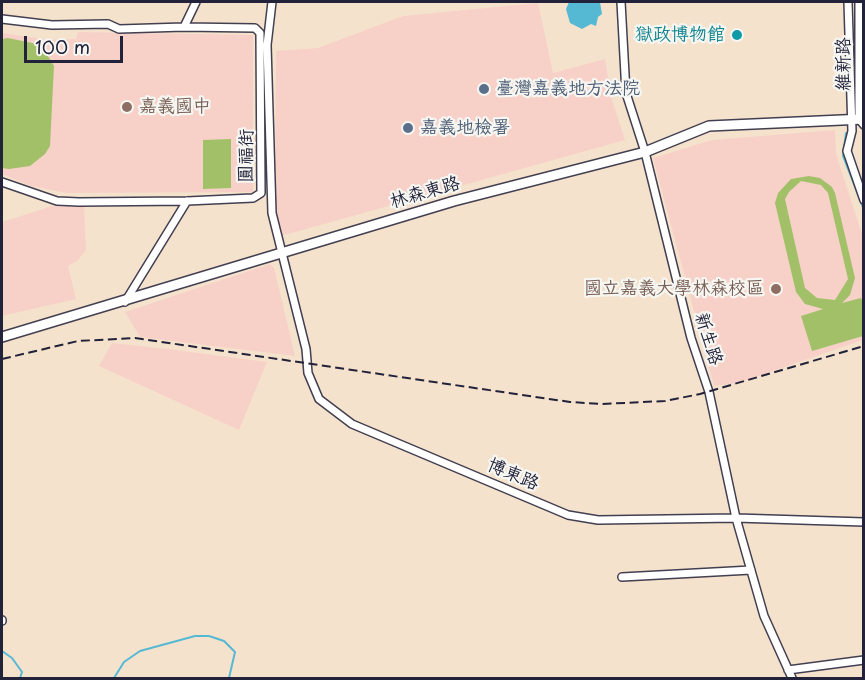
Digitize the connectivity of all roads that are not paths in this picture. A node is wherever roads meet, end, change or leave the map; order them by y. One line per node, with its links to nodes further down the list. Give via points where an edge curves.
1 (196, 2): 7 (street)
2 (272, 2): 15 (street, 圓福街, via 267,45 271,194)
3 (621, 2): 11 (street, 新生路, via 626,93)
4 (848, 2): 8 (street, 維新路)
5 (860, 2): 9 (street, 維新路)
6 (2, 19): 7 (street, via 52,26 108,24 119,29)
7 (184, 27): 14 (street, 圓福街, via 255,28 260,33 262,76 261,193 253,198)
8 (849, 35): 9 (street); 10 (street, 維新路)
9 (861, 35): 10 (street, 維新路)
10 (859, 120): 11 (main road, 林森東路, via 709,126); 13 (street, via 848,151)
11 (645, 152): 15 (main road, 林森東路, via 454,201); 18 (street, 新生路, via 691,338 709,392)
12 (2, 182): 14 (street, via 57,201)
13 (864, 200)
14 (187, 201): 16 (street)
15 (280, 252): 16 (main road, 林森東路); 18 (street, 博東路, via 306,349 308,373 320,399 352,424 568,515 598,520)
16 (125, 302): 17 (main road, 林森東路)
17 (2, 337)
18 (736, 518): 19 (street, 博東路); 20 (street, 新生路)
19 (864, 522)
20 (751, 570): 21 (street); 23 (street, 新生路, via 769,629)
21 (622, 577)
22 (864, 660): 23 (street)
23 (788, 670): 24 (street, 新生路)
24 (792, 678)

